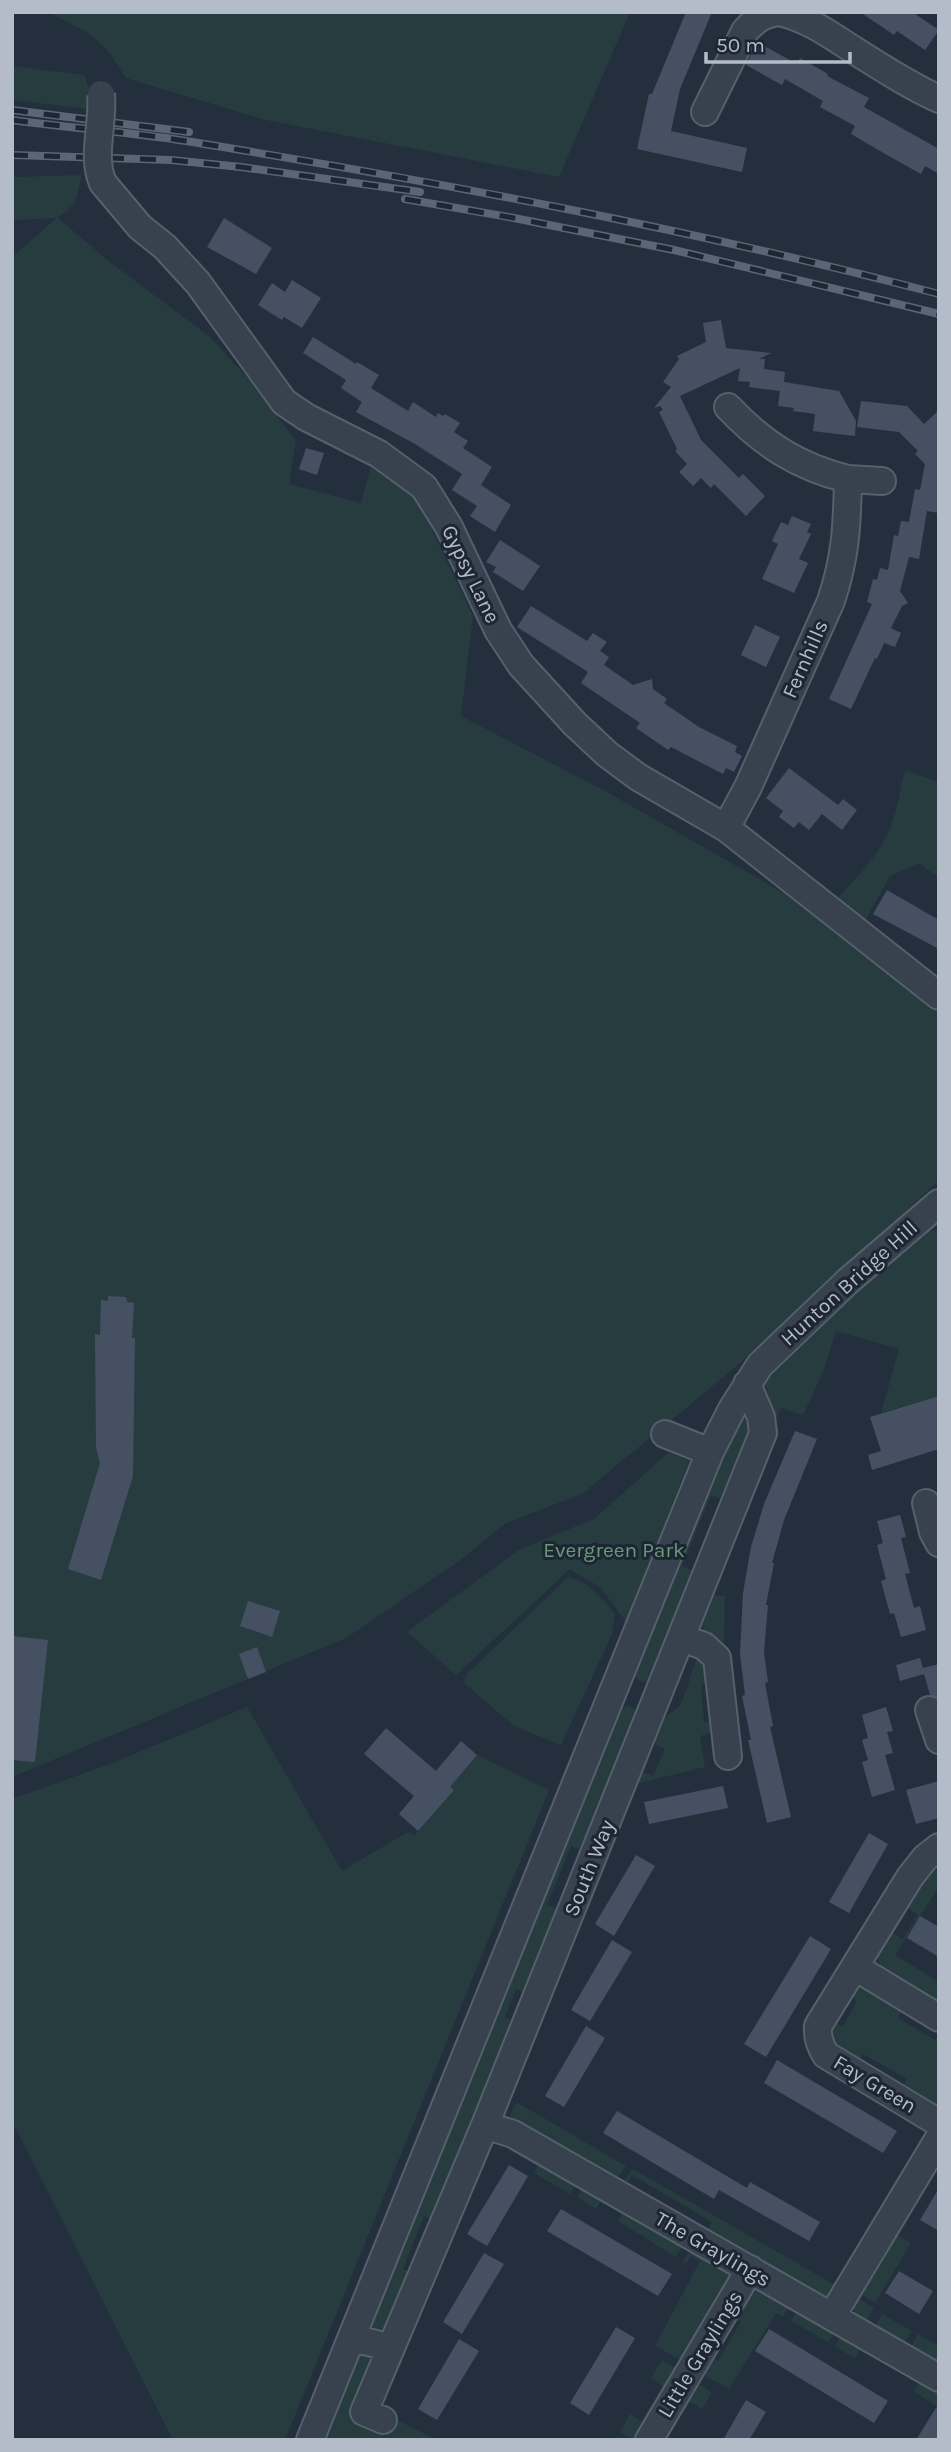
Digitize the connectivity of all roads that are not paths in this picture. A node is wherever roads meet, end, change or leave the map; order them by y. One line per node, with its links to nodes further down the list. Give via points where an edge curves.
1 (778, 12): 3 (street, via 826,33 908,84); 4 (street, via 765,15 746,31)
2 (101, 94): 8 (street, Gypsy Lane, bridge, via 97,170 103,183 198,283 284,402 379,454 424,486 498,629 544,693 607,754 638,777)
3 (936, 94)
4 (705, 112)
5 (728, 407): 6 (street, via 796,462)
6 (848, 480): 7 (street); 8 (street, Fernhills, via 842,570)
7 (882, 481)
8 (726, 828): 9 (street, Gypsy Lane)
9 (939, 996)
10 (938, 1204): 11 (street, Hunton Bridge Hill, via 848,1281)
11 (753, 1375): 13 (street, South Way); 16 (street, South Way, via 763,1433)
12 (665, 1434): 13 (street)
13 (710, 1452): 17 (street, South Way)
14 (926, 1503): 15 (street)
15 (939, 1543)
16 (681, 1638): 18 (street, South Way); 21 (street, via 704,1646 717,1658)
17 (615, 1687): 18 (street); 30 (street, South Way)
18 (655, 1702): 26 (street, South Way)
19 (929, 1710): 20 (street)
20 (938, 1737)
21 (728, 1756)
22 (939, 1847): 23 (street, Fay Green, via 909,1877)
23 (855, 1967): 24 (street); 25 (street, Fay Green, via 818,2026 821,2048 834,2061)
24 (939, 2018)
25 (939, 2123)
26 (485, 2124): 28 (street, The Graylings, via 513,2134); 31 (street, South Way)
27 (939, 2138): 29 (street)
28 (750, 2269): 29 (street, The Graylings); 35 (street, Little Graylings)
29 (832, 2316): 32 (street, The Graylings)
30 (353, 2338): 31 (street); 34 (street, South Way)
31 (391, 2348): 33 (street, South Way, via 364,2412)
32 (939, 2378)
33 (383, 2420)
34 (310, 2440)
35 (649, 2440)

